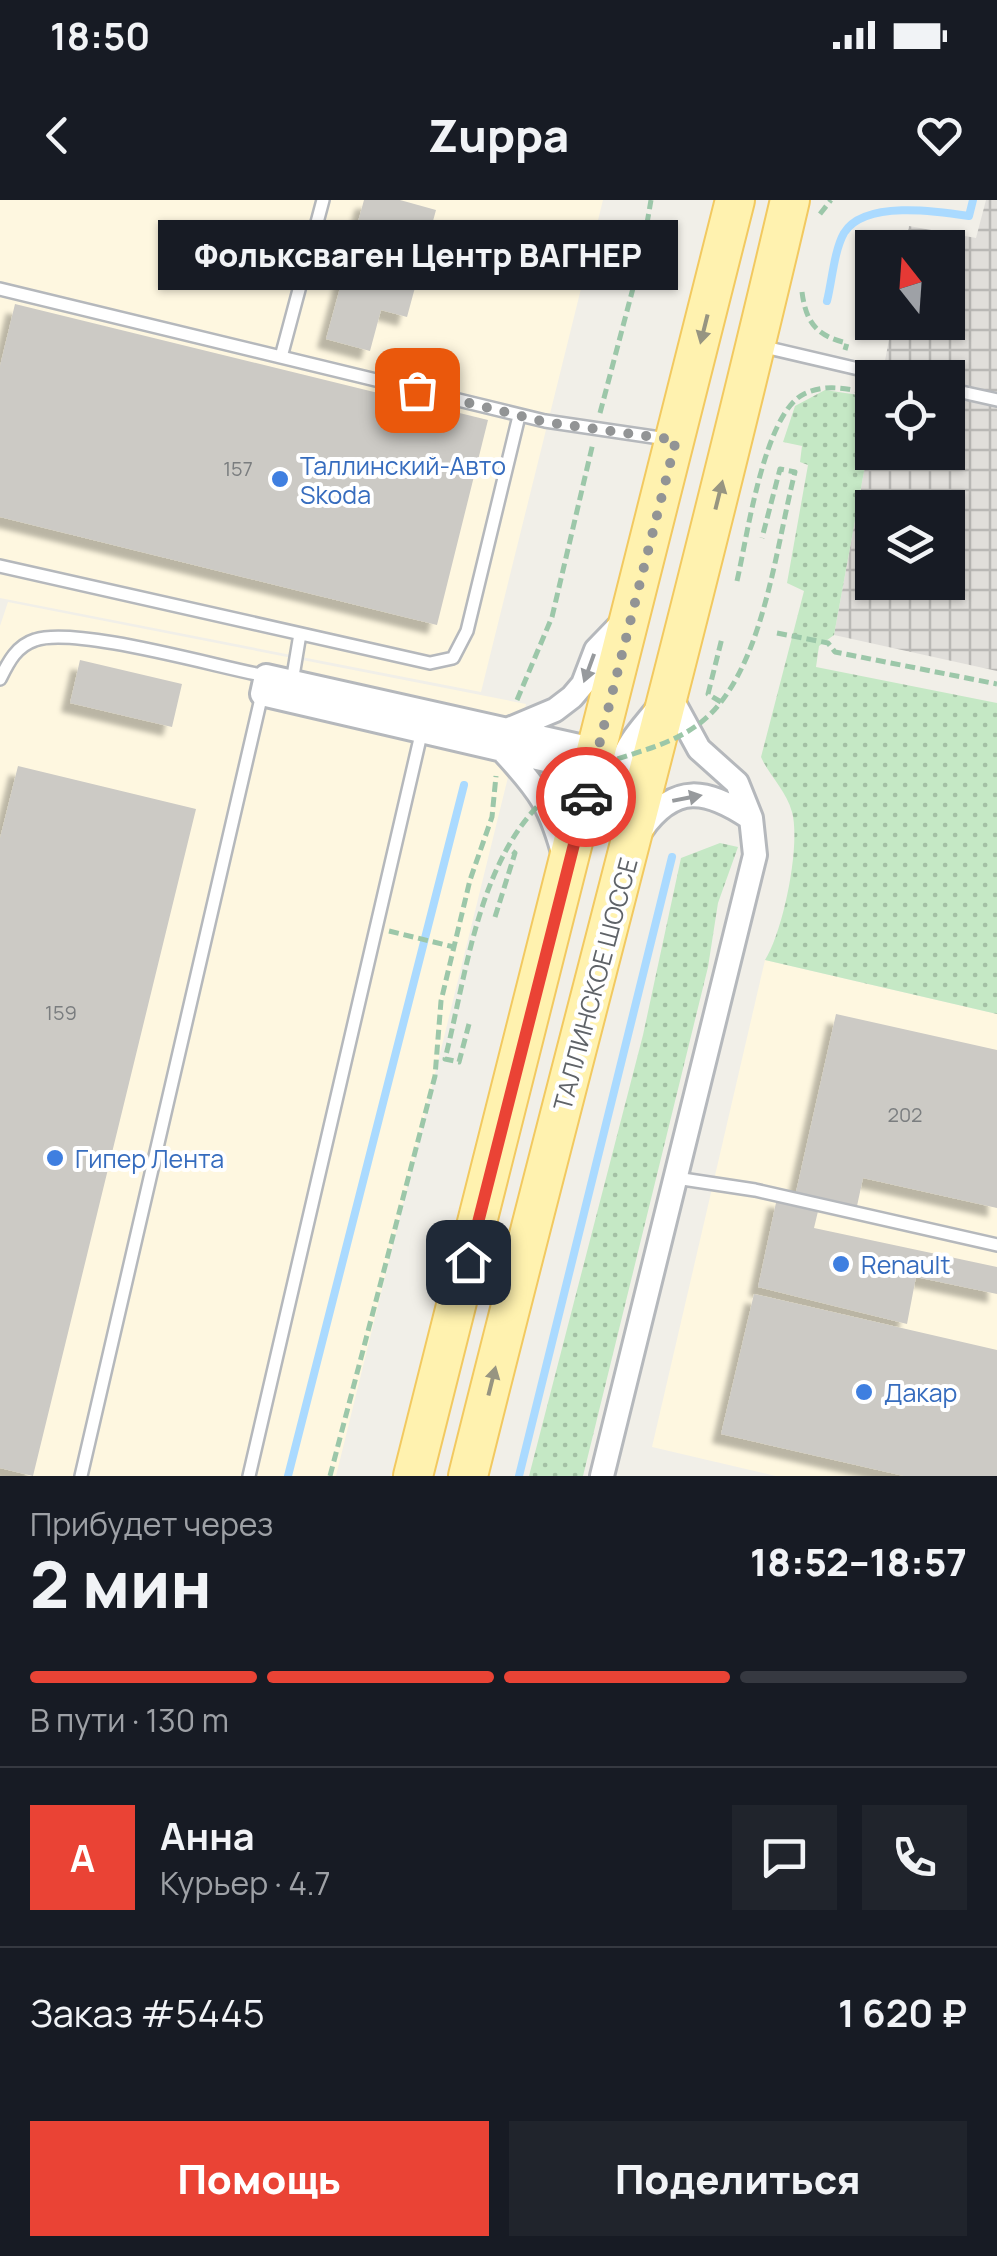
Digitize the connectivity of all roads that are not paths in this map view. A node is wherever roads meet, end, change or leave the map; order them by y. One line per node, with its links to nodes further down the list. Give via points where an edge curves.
1 (323, 200): 6 (lane)
2 (735, 200): 11 (main road, ТАЛЛИНСКОЕ ШОССЕ, one-way to 11)
3 (796, 206): 5 (main road, ТАЛЛИНСКОЕ ШОССЕ)
4 (0, 289): 6 (lane)
5 (756, 345): 7 (lane); 18 (main road, ТАЛЛИНСКОЕ ШОССЕ, one-way to 5)
6 (281, 357): 10 (lane)
7 (855, 368)
8 (965, 392): 9 (lane)
9 (997, 400)
10 (520, 416): 11 (lane); 14 (lane, via 467,631 453,658 430,663)
11 (676, 440): 13 (main road, ТАЛЛИНСКОЕ ШОССЕ)
12 (0, 566): 14 (lane)
13 (634, 612): 20 (street, one-way to 20, via 596,650 572,697); 21 (main road, ТАЛЛИНСКОЕ ШОССЕ)
14 (300, 634): 16 (lane)
15 (0, 679): 17 (lane, via 11,656 34,640 68,636)
16 (292, 682): 17 (street); 20 (street)
17 (264, 685): 19 (street); 27 (lane)
18 (668, 694): 21 (street, via 622,756); 22 (street, via 699,749 737,783); 23 (main road, ТАЛЛИНСКОЕ ШОССЕ)
19 (423, 728): 20 (street); 28 (lane)
20 (506, 730): 21 (street); 24 (street, via 544,799)
21 (603, 763): 23 (street, via 618,777); 24 (main road, ТАЛЛИНСКОЕ ШОССЕ)
22 (751, 818): 23 (street, one-way to 22, via 660,805 696,794 721,798); 25 (street, via 755,855)
23 (634, 840): 30 (main road, ТАЛЛИНСКОЕ ШОССЕ, one-way to 23, via 578,1034)
24 (568, 872): 29 (main road, ТАЛЛИНСКОЕ ШОССЕ)
25 (676, 1178): 26 (lane); 31 (street)
26 (997, 1244)
27 (81, 1476)
28 (249, 1476)
29 (413, 1476)
30 (468, 1476)
31 (602, 1476)

